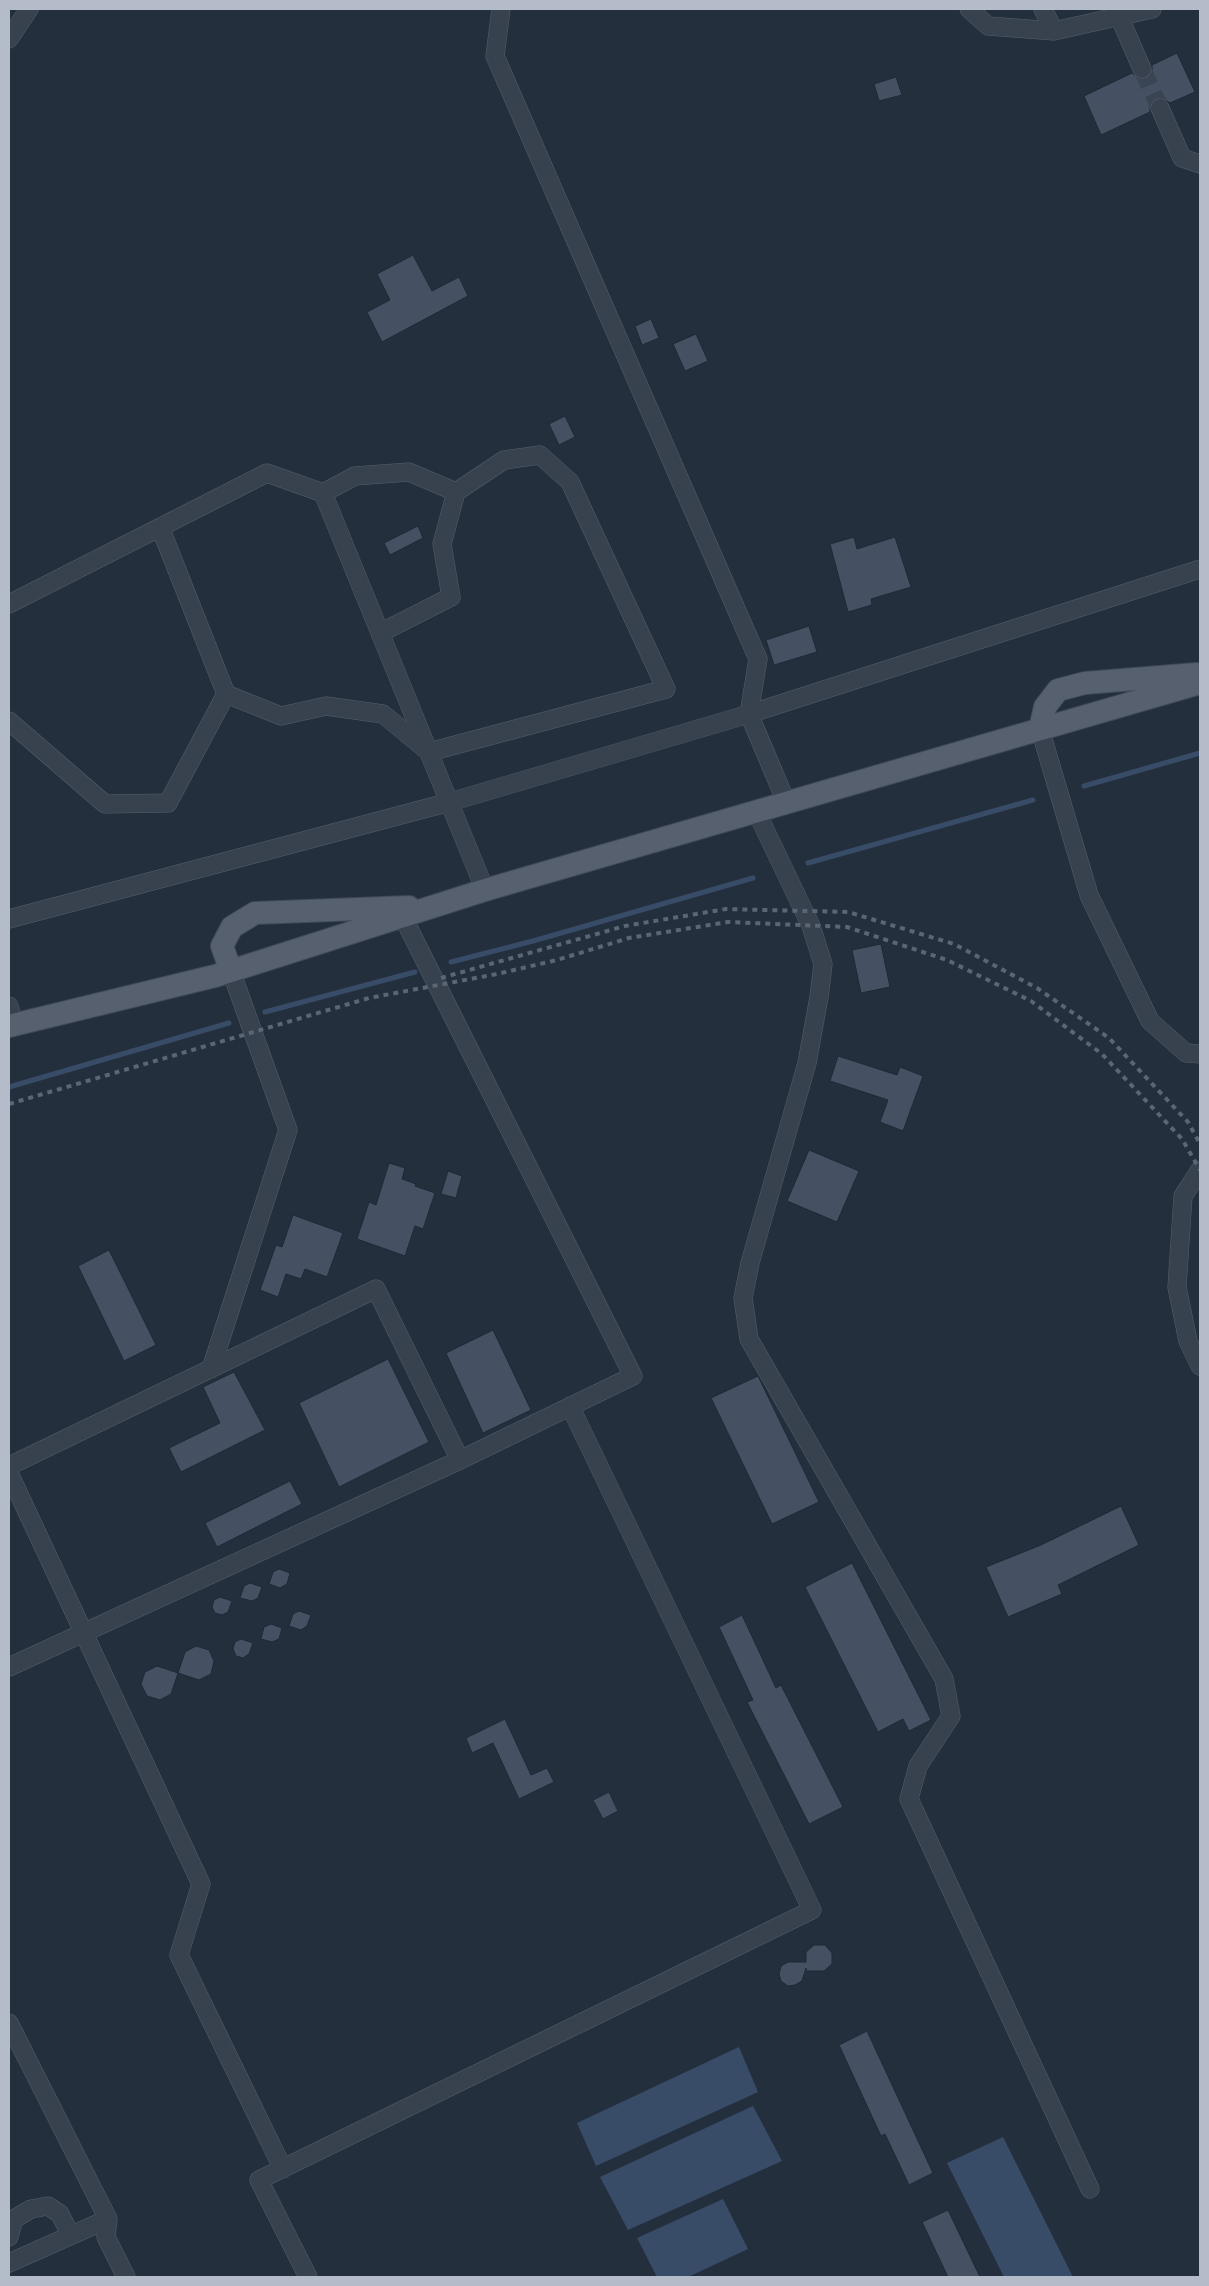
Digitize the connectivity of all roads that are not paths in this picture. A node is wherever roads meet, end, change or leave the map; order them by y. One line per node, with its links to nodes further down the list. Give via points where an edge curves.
1 (29, 9): 8 (lane)
2 (502, 9): 23 (lane, via 495,56 758,659)
3 (969, 9): 7 (lane, via 988,26)
4 (1043, 9): 7 (lane)
5 (1152, 9): 6 (lane)
6 (1119, 16): 7 (lane); 9 (lane)
7 (1054, 32)
8 (9, 39)
9 (1142, 69)
10 (1160, 108): 12 (lane)
11 (1200, 152): 12 (lane)
12 (1182, 158): 13 (lane)
13 (1200, 164)
14 (456, 492): 15 (lane, via 408,472 355,476); 19 (lane, via 442,544 451,597); 26 (lane, via 504,460 540,454 570,482 666,689)
15 (323, 493): 16 (lane, via 267,473); 19 (lane)
16 (160, 527): 18 (lane); 22 (lane)
17 (1200, 569): 23 (lane)
18 (9, 604)
19 (380, 633): 26 (lane)
20 (1200, 674): 25 (main road, via 1085,683 1058,690 1045,707)
21 (1200, 683): 25 (main road)
22 (226, 694): 24 (lane, via 168,803 105,804); 26 (lane, via 281,716 326,706 383,714)
23 (749, 714): 27 (lane); 28 (lane)
24 (9, 721)
25 (1040, 729): 28 (main road); 36 (lane, via 1089,894 1150,1021 1186,1053)
26 (429, 752): 27 (lane)
27 (450, 802): 30 (lane); 33 (lane)
28 (787, 804): 29 (main road)
29 (757, 812): 30 (main road); 48 (lane, via 811,926 823,964 807,1063 743,1298 750,1339 944,1679 951,1716 918,1766 909,1799)
30 (485, 890): 31 (main road)
31 (435, 906): 32 (main road); 34 (main road, via 255,913 232,927 222,946)
32 (403, 917): 34 (main road); 40 (lane, via 633,1376)
33 (9, 919)
34 (232, 971): 35 (main road); 39 (lane, via 288,1130)
35 (11, 1019)
36 (1200, 1054)
37 (1200, 1170): 38 (lane, via 1183,1196 1177,1287 1188,1341)
38 (1200, 1366)
39 (211, 1369): 41 (lane, via 376,1289); 42 (lane)
40 (570, 1406): 41 (lane); 47 (lane, via 812,1910)
41 (460, 1460): 44 (lane)
42 (9, 1466)
43 (9, 1474): 44 (lane)
44 (83, 1633): 45 (lane); 47 (lane, via 201,1884 179,1955)
45 (9, 1667)
46 (9, 2023): 49 (lane)
47 (283, 2168): 54 (lane, via 259,2180)
48 (1090, 2189)
49 (108, 2219): 50 (lane); 53 (lane, via 106,2237)
50 (70, 2234): 51 (lane, via 60,2214 48,2206 30,2208 14,2219); 52 (lane)
51 (9, 2237)
52 (9, 2263)
53 (126, 2277)
54 (308, 2277)

